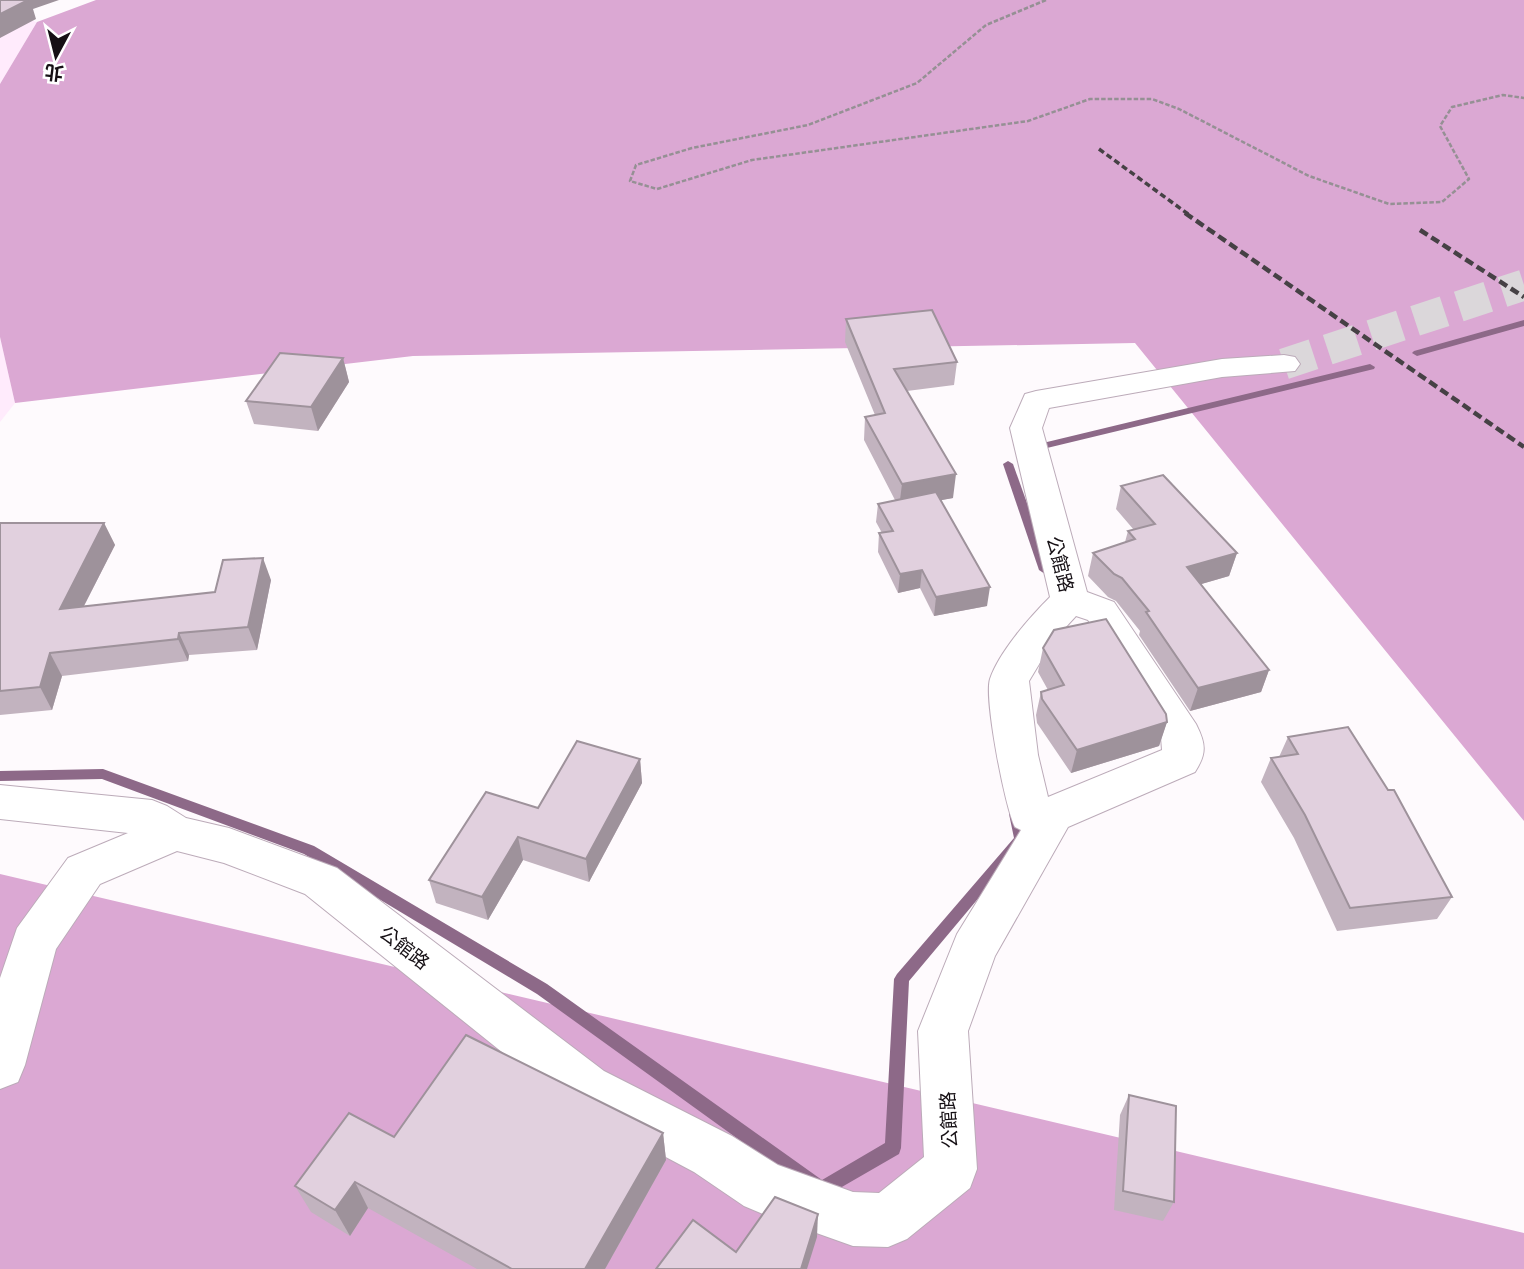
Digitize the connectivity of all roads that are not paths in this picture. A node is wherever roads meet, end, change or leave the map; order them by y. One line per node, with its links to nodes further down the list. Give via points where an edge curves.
1 (1284, 364): 2 (street, 公館路, via 1222,368 1036,401 1026,428)
2 (1070, 600): 4 (street, 公館路, via 1039,631 1009,681 1017,755 1030,815); 4 (street, via 1101,611 1181,735 1184,754 1180,760)
3 (0, 802): 5 (street, 公館路, via 152,818)
4 (1053, 815): 5 (street, 公館路, via 974,949 943,1031 951,1169 888,1220 853,1219 764,1186 586,1088 321,881 229,846)
5 (175, 833): 6 (street, via 84,871 34,942)
6 (1, 1046)

